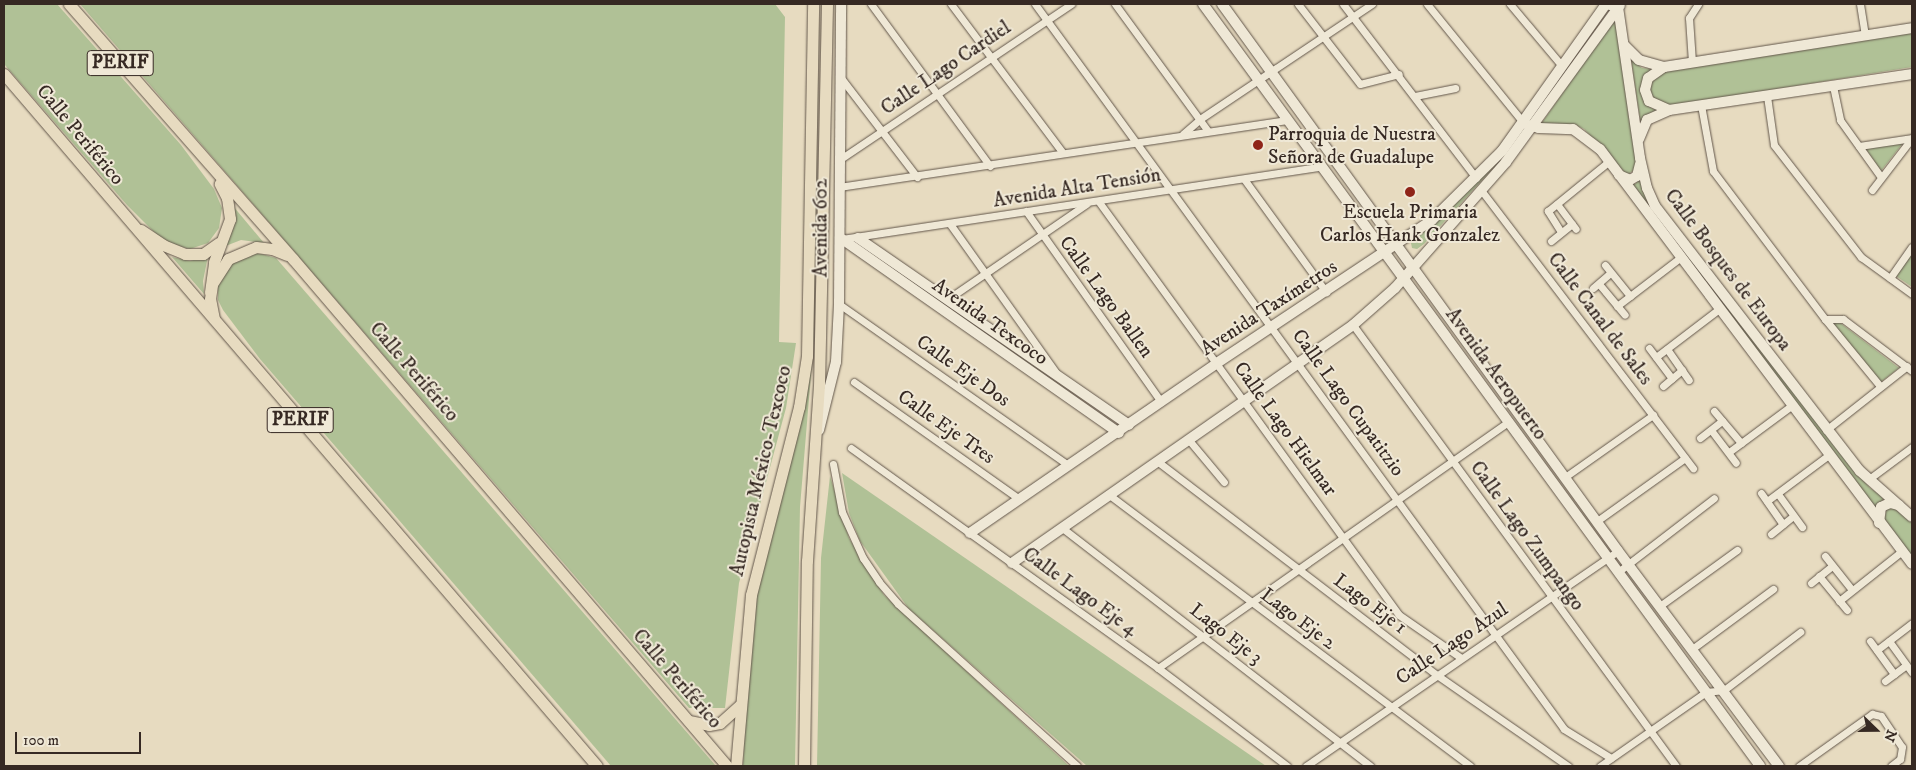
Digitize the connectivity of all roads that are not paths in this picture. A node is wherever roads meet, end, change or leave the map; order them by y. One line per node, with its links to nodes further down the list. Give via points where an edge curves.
1 (69, 4): 46 (main road, Calle Periférico / PERIF)
2 (812, 4): 203 (main road, Autopista México-Texcoco, via 807,356 799,407 751,594)
3 (827, 4): 136 (main road, Autopista México-Texcoco, via 819,386)
4 (841, 4): 35 (street, Avenida 602)
5 (871, 4): 39 (street)
6 (951, 4): 27 (street)
7 (1035, 4): 22 (street, Calle Lago Cupatitzio)
8 (1071, 4): 22 (street, Calle Lago Cardiel)
9 (1115, 4): 44 (street)
10 (1203, 4): 36 (street, Avenida Aeropuerto)
11 (1222, 4): 31 (street, Avenida Aeropuerto)
12 (1298, 4): 25 (street)
13 (1343, 4): 21 (street)
14 (1372, 4): 21 (street)
15 (1427, 4): 47 (street)
16 (1510, 4): 29 (street)
17 (1605, 4): 20 (street); 29 (street, Avenida Taxímetros)
18 (1698, 4): 28 (street, via 1689,18)
19 (1860, 4): 24 (street)
20 (1620, 5): 26 (street, Calle Bosques de Europa); 47 (street, Avenida Taxímetros)
21 (1353, 16): 25 (street); 33 (street)
22 (1047, 21): 27 (street, Calle Lago Cardiel); 52 (street, Calle Lago Cupatitzio)
23 (1912, 28): 24 (street)
24 (1865, 35): 28 (street)
25 (1322, 36): 31 (street); 33 (street, via 1362,85)
26 (1624, 44): 30 (street, via 1639,60); 53 (street, Calle Bosques de Europa)
27 (990, 58): 39 (street, Calle Lago Cardiel); 55 (street)
28 (1692, 62): 30 (street)
29 (1562, 66): 47 (street, Avenida Taxímetros)
30 (1664, 67): 43 (street, via 1648,78 1645,90 1649,101)
31 (1272, 73): 36 (street); 81 (street, Avenida Aeropuerto)
32 (4, 74): 74 (main road, Calle Periférico / PERIF)
33 (1399, 74): 40 (street)
34 (1912, 74): 37 (street)
35 (840, 77): 48 (street); 57 (street, Avenida 602)
36 (1258, 80): 44 (street); 45 (street, Avenida Aeropuerto)
37 (1833, 86): 41 (street); 54 (street, via 1840,120)
38 (1455, 88): 40 (street)
39 (935, 94): 48 (street, Calle Lago Cardiel); 59 (street)
40 (1415, 96): 64 (street)
41 (1767, 96): 42 (street); 93 (street, via 1774,145 1861,257)
42 (1702, 105): 43 (street); 103 (street, via 1714,171)
43 (1669, 110): 53 (street, via 1647,120)
44 (1200, 119): 49 (street); 50 (street)
45 (1287, 120): 49 (street, Avenida Alta Tensión); 60 (street, Avenida Aeropuerto)
46 (171, 122): 82 (main road, via 227,198 230,219); 87 (main road, Calle Periférico / PERIF)
47 (1527, 124): 58 (street, Calle Bosques de Europa, via 1573,129 1589,139); 64 (street, Avenida Taxímetros); 68 (street, Avenida Taxímetros)
48 (880, 131): 57 (street, Calle Lago Cardiel); 62 (street)
49 (1208, 131): 50 (street, Avenida Alta Tensión)
50 (1183, 134): 52 (street, Avenida Alta Tensión)
51 (1912, 138): 54 (street); 63 (street)
52 (1136, 142): 55 (street, Avenida Alta Tensión); 67 (street, Calle Lago Cupatitzio)
53 (1638, 145): 56 (street, Calle Bosques de Europa)
54 (1859, 146): 63 (street)
55 (1062, 152): 59 (street, Avenida Alta Tensión)
56 (1640, 158): 61 (street, via 1637,176 1630,180); 129 (street, Calle Bosques de Europa, via 1655,206)
57 (838, 160): 66 (street, Avenida 602)
58 (1608, 162): 61 (street, Calle Bosques de Europa); 72 (street)
59 (990, 166): 62 (street, Avenida Alta Tensión)
60 (1320, 167): 65 (street, Avenida Alta Tensión); 85 (street, Avenida Aeropuerto)
61 (1616, 174): 86 (street, Calle Bosques de Europa)
62 (917, 177): 66 (street, Avenida Alta Tensión)
63 (1881, 177): 69 (street)
64 (1476, 178): 81 (street, Avenida Taxímetros, via 1432,220)
65 (1244, 179): 67 (street, Avenida Alta Tensión); 95 (street)
66 (839, 187): 79 (street, Avenida 602)
67 (1171, 190): 70 (street, Avenida Alta Tensión); 106 (street, Calle Lago Cupatitzio)
68 (1481, 190): 89 (street, Avenida Taxímetros); 124 (street, Calle Canal de Sales)
69 (1872, 190)
70 (1099, 202): 71 (street, Avenida Alta Tensión); 111 (street, Calle Lago Hielmar)
71 (1086, 204): 73 (street, Avenida Alta Tensión); 77 (street)
72 (1557, 204): 76 (street, via 1547,213); 76 (street, via 1574,226)
73 (1026, 212): 75 (street, Avenida Alta Tensión); 77 (street, Calle Lago Ballen)
74 (128, 222): 82 (main road, via 170,249 185,254 203,254); 104 (main road, Calle Periférico / PERIF)
75 (950, 224): 78 (street, Avenida Alta Tensión); 90 (street)
76 (1561, 232): 80 (street)
77 (1042, 235): 90 (street); 121 (street, Calle Lago Ballen)
78 (858, 238): 79 (street, Avenida Alta Tensión); 98 (street, Avenida Texcoco)
79 (840, 239): 99 (street, Avenida 602); 130 (street, Avenida Texcoco)
80 (1551, 240)
81 (1398, 245): 85 (street, Avenida Taxímetros); 89 (street, Avenida Aeropuerto)
82 (219, 247): 84 (main road); 94 (main road)
83 (1912, 247): 93 (street)
84 (244, 250): 87 (main road, via 272,248); 94 (main road, via 223,264)
85 (1386, 254): 92 (street, Avenida Aeropuerto); 95 (street, Avenida Taxímetros)
86 (1680, 257): 97 (street); 101 (street, Calle Bosques de Europa)
87 (292, 259): 205 (main road, Calle Periférico / PERIF)
88 (1605, 265): 91 (street)
89 (1413, 266): 92 (street, Avenida Taxímetros); 146 (street, Avenida Aeropuerto)
90 (986, 273): 98 (street); 114 (street)
91 (1610, 273): 97 (street); 100 (street, via 1596,286)
92 (1403, 277): 105 (street, Avenida Taxímetros); 125 (street, Avenida Aeropuerto)
93 (1890, 278): 96 (street)
94 (210, 292): 104 (main road)
95 (1326, 292): 106 (street, Avenida Taxímetros)
96 (1912, 294)
97 (1630, 296): 100 (street)
98 (948, 299): 114 (street, Avenida Texcoco)
99 (839, 304): 136 (street, Avenida 602, via 833,381); 144 (street, Calle Eje Dos)
100 (1618, 306): 102 (street)
101 (1718, 309): 108 (street); 122 (street, Calle Bosques de Europa)
102 (1625, 315)
103 (1824, 319): 112 (street, via 1842,319); 119 (street)
104 (215, 321): 209 (main road, Calle Periférico / PERIF)
105 (1353, 325): 110 (street, Avenida Taxímetros); 141 (street, Calle Lago Zumpango)
106 (1272, 327): 110 (street, Calle Lago Cupatitzio); 111 (street, Avenida Taxímetros)
107 (1649, 348): 109 (street)
108 (1667, 349): 109 (street); 113 (street)
109 (1656, 357): 115 (street)
110 (1299, 362): 120 (street, Avenida Taxímetros); 154 (street, Calle Lago Cupatitzio)
111 (1217, 363): 120 (street, Calle Lago Hielmar); 121 (street, Avenida Taxímetros)
112 (1910, 368): 119 (street)
113 (1682, 370): 115 (street); 116 (street)
114 (1058, 375): 127 (street, Avenida Texcoco)
115 (1672, 378): 118 (street)
116 (1689, 380)
117 (854, 382): 152 (street, Calle Eje Tres)
118 (1663, 386)
119 (1880, 386): 129 (street)
120 (1243, 400): 132 (street, Avenida Taxímetros); 165 (street, Calle Lago Hielmar)
121 (1161, 402): 127 (street, Avenida Taxímetros)
122 (1791, 406): 133 (street); 138 (street, Calle Bosques de Europa)
123 (1714, 411): 126 (street)
124 (1652, 415): 139 (street, Calle Canal de Sales); 146 (street)
125 (1509, 421): 141 (street); 170 (street, Avenida Aeropuerto)
126 (1722, 421): 128 (street); 133 (street)
127 (1129, 425): 130 (street, Avenida Taxímetros)
128 (1711, 430): 131 (street); 137 (street)
129 (1826, 430): 147 (street, Calle Bosques de Europa)
130 (1119, 433): 144 (street, Avenida Taxímetros)
131 (1700, 438)
132 (1188, 439): 140 (street, Avenida Taxímetros); 148 (street)
133 (1741, 443): 137 (street)
134 (1912, 447): 147 (street)
135 (850, 448): 163 (street, Calle Lago Eje 4)
136 (813, 449): 212 (main road, Autopista México-Texcoco, via 807,561)
137 (1729, 452): 142 (street)
138 (1830, 454): 151 (street); 159 (street, Calle Bosques de Europa)
139 (1685, 458): 145 (street, Calle Canal de Sales); 158 (street)
140 (1157, 461): 150 (street, Avenida Taxímetros); 175 (street, Lago Eje 1)
141 (1452, 461): 154 (street); 181 (street, Calle Lago Zumpango)
142 (1736, 463)
143 (833, 464): 213 (street, via 842,512 863,558 879,582 898,604)
144 (1068, 465): 152 (street, Avenida Taxímetros)
145 (1693, 468)
146 (1565, 477): 158 (street, Avenida Aeropuerto)
147 (1869, 479): 156 (street, Calle Bosques de Europa)
148 (1224, 482)
149 (1761, 493): 155 (street)
150 (1108, 494): 161 (street, Avenida Taxímetros); 183 (street, Lago Eje 2)
151 (1778, 494): 155 (street); 157 (street)
152 (1018, 498): 163 (street, Avenida Taxímetros)
153 (1714, 498): 172 (street)
154 (1398, 500): 165 (street); 188 (street, Calle Lago Cupatitzio)
155 (1767, 501): 160 (street)
156 (1908, 511): 159 (street, via 1890,503 1881,507)
157 (1793, 516): 160 (street); 162 (street)
158 (1597, 521): 167 (street, Avenida Aeropuerto)
159 (1879, 523): 168 (street, Calle Bosques de Europa)
160 (1783, 524): 164 (street)
161 (1061, 527): 171 (street, Avenida Taxímetros); 189 (street, Lago Eje 3)
162 (1802, 527)
163 (970, 533): 171 (street, Calle Lago Eje 4)
164 (1771, 534)
165 (1344, 536): 175 (street); 194 (street, Calle Lago Hielmar, via 1399,615)
166 (1736, 550): 184 (street)
167 (1618, 551): 170 (street, Calle Lago Azul); 172 (street, Avenida Aeropuerto)
168 (1902, 551): 173 (street, Calle Bosques de Europa); 180 (street)
169 (1825, 556): 174 (street)
170 (1608, 557): 176 (street, Avenida Aeropuerto); 181 (street, Calle Lago Azul)
171 (1012, 563): 196 (street, Calle Lago Eje 4)
172 (1629, 564): 176 (street); 184 (street, Avenida Aeropuerto)
173 (1912, 564)
174 (1832, 566): 177 (street); 180 (street)
175 (1296, 569): 183 (street); 199 (street, Lago Eje 1)
176 (1618, 572): 202 (street, Avenida Aeropuerto)
177 (1819, 576): 178 (street); 182 (street)
178 (1811, 583)
179 (1773, 589): 192 (street)
180 (1852, 590): 182 (street)
181 (1551, 596): 188 (street, Calle Lago Azul); 206 (street, Calle Lago Zumpango)
182 (1839, 600): 185 (street)
183 (1250, 602): 189 (street); 204 (street, Lago Eje 2)
184 (1661, 605): 192 (street, Avenida Aeropuerto)
185 (1847, 610)
186 (1912, 623): 191 (street)
187 (1800, 632): 201 (street)
188 (1495, 634): 194 (street, Calle Lago Azul); 208 (street, Calle Lago Cupatitzio, via 1564,729)
189 (1202, 635): 196 (street); 207 (street, Lago Eje 3)
190 (1870, 641): 193 (street)
191 (1889, 641): 193 (street); 195 (street)
192 (1692, 649): 201 (street, Avenida Aeropuerto)
193 (1877, 650): 198 (street)
194 (1461, 658): 199 (street, Calle Lago Azul)
195 (1906, 665): 197 (street); 198 (street)
196 (1158, 668): 214 (street, Calle Lago Eje 4)
197 (1912, 673)
198 (1894, 674): 200 (street)
199 (1437, 675): 204 (street, Calle Lago Azul); 218 (street, Lago Eje 1)
200 (1885, 681)
201 (1724, 690): 202 (street); 222 (street, Avenida Aeropuerto)
202 (1706, 692): 206 (street); 221 (street, Avenida Aeropuerto)
203 (740, 704): 205 (main road, via 720,723 709,725); 211 (main road, Autopista México-Texcoco)
204 (1388, 707): 207 (street, Calle Lago Azul); 217 (street, Lago Eje 2)
205 (689, 721): 210 (main road, Calle Periférico / PERIF)
206 (1650, 730): 208 (street); 220 (street, Calle Lago Zumpango)
207 (1337, 743): 215 (street, Calle Lago Azul); 216 (street, Lago Eje 3)
208 (1611, 758): 219 (street)
209 (597, 766)
210 (727, 766)
211 (736, 766)
212 (804, 766)
213 (1077, 766)
214 (1287, 766)
215 (1306, 766)
216 (1370, 766)
217 (1470, 766)
218 (1568, 766)
219 (1600, 766)
220 (1676, 766)
221 (1760, 766)
222 (1779, 766)
223 (1799, 766): 224 (street, via 1872,714 1877,714 1902,747 1903,754)
224 (1891, 766)

